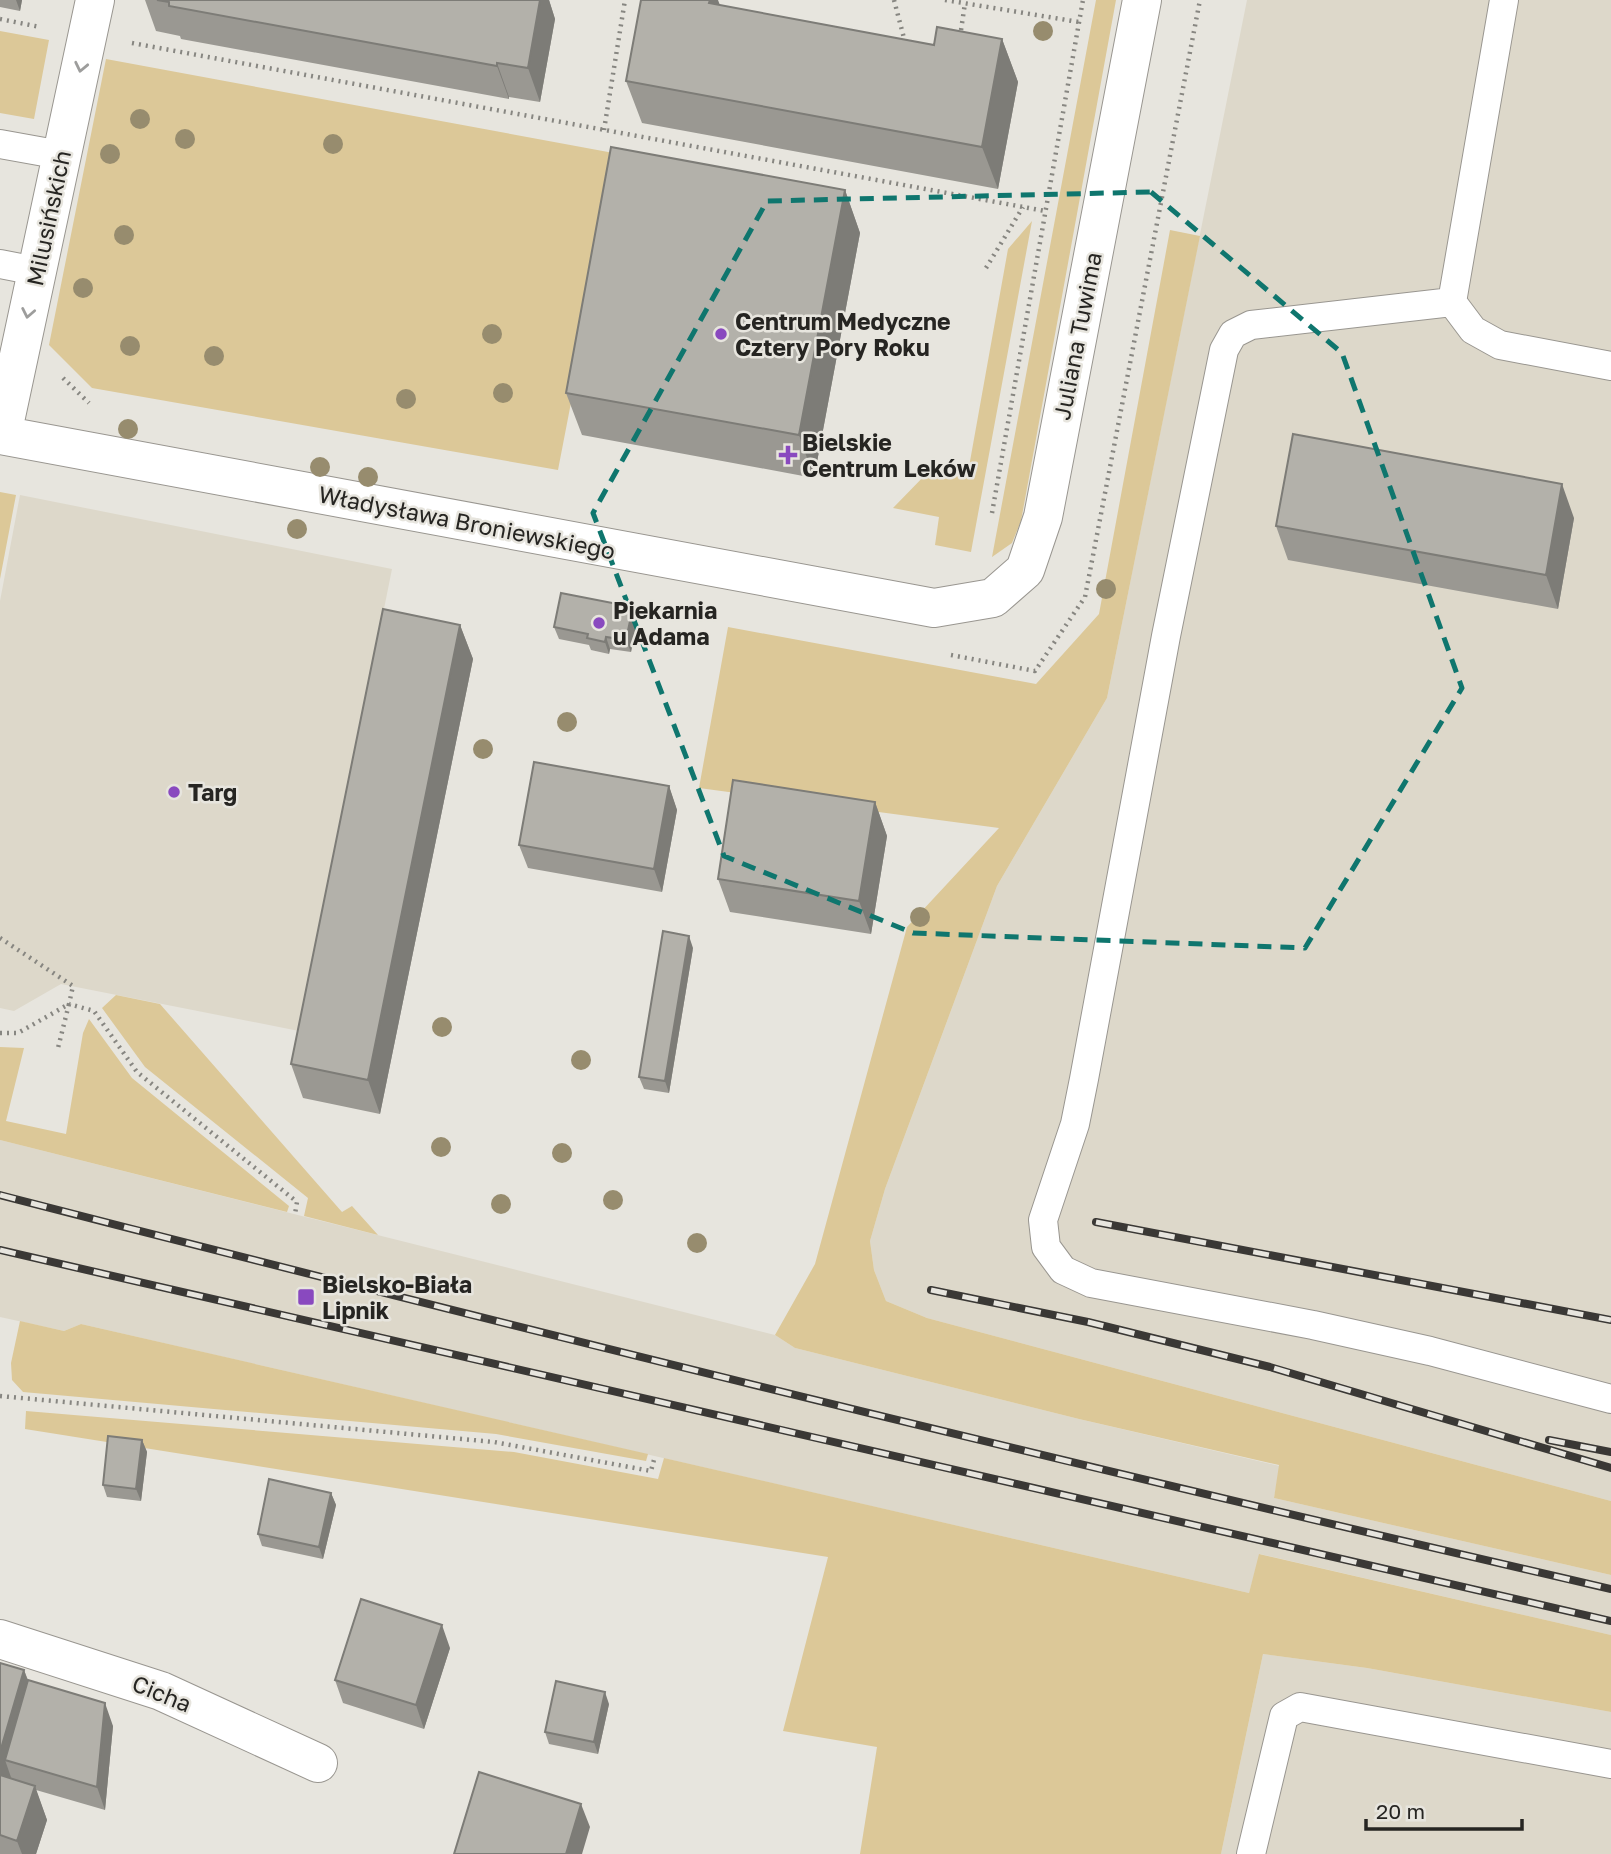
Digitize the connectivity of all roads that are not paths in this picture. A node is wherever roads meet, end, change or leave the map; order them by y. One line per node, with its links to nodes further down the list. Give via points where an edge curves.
1 (95, 0): 5 (street, Milusińskich, one-way to 5)
2 (1142, 0): 10 (street, Juliana Tuwima, via 1043,517 1025,570 993,598)
3 (1504, 0): 7 (lane)
4 (0, 144): 5 (lane)
5 (61, 155): 6 (street, Milusińskich)
6 (18, 267): 9 (street, Milusińskich, one-way to 9, via 20,354)
7 (1452, 302): 8 (lane, via 1473,330 1500,345); 11 (lane, via 1251,325 1233,334 1224,350 1075,1124 1043,1220 1046,1247 1063,1270 1091,1283 1430,1351)
8 (1611, 366)
9 (1, 435): 10 (street, Władysława Broniewskiego)
10 (934, 608)
11 (1611, 1399)
12 (0, 1639): 13 (street, Cicha, via 161,1690)
13 (318, 1763)
14 (1611, 1764): 15 (lane, via 1300,1707 1284,1716)
15 (1251, 1854)

